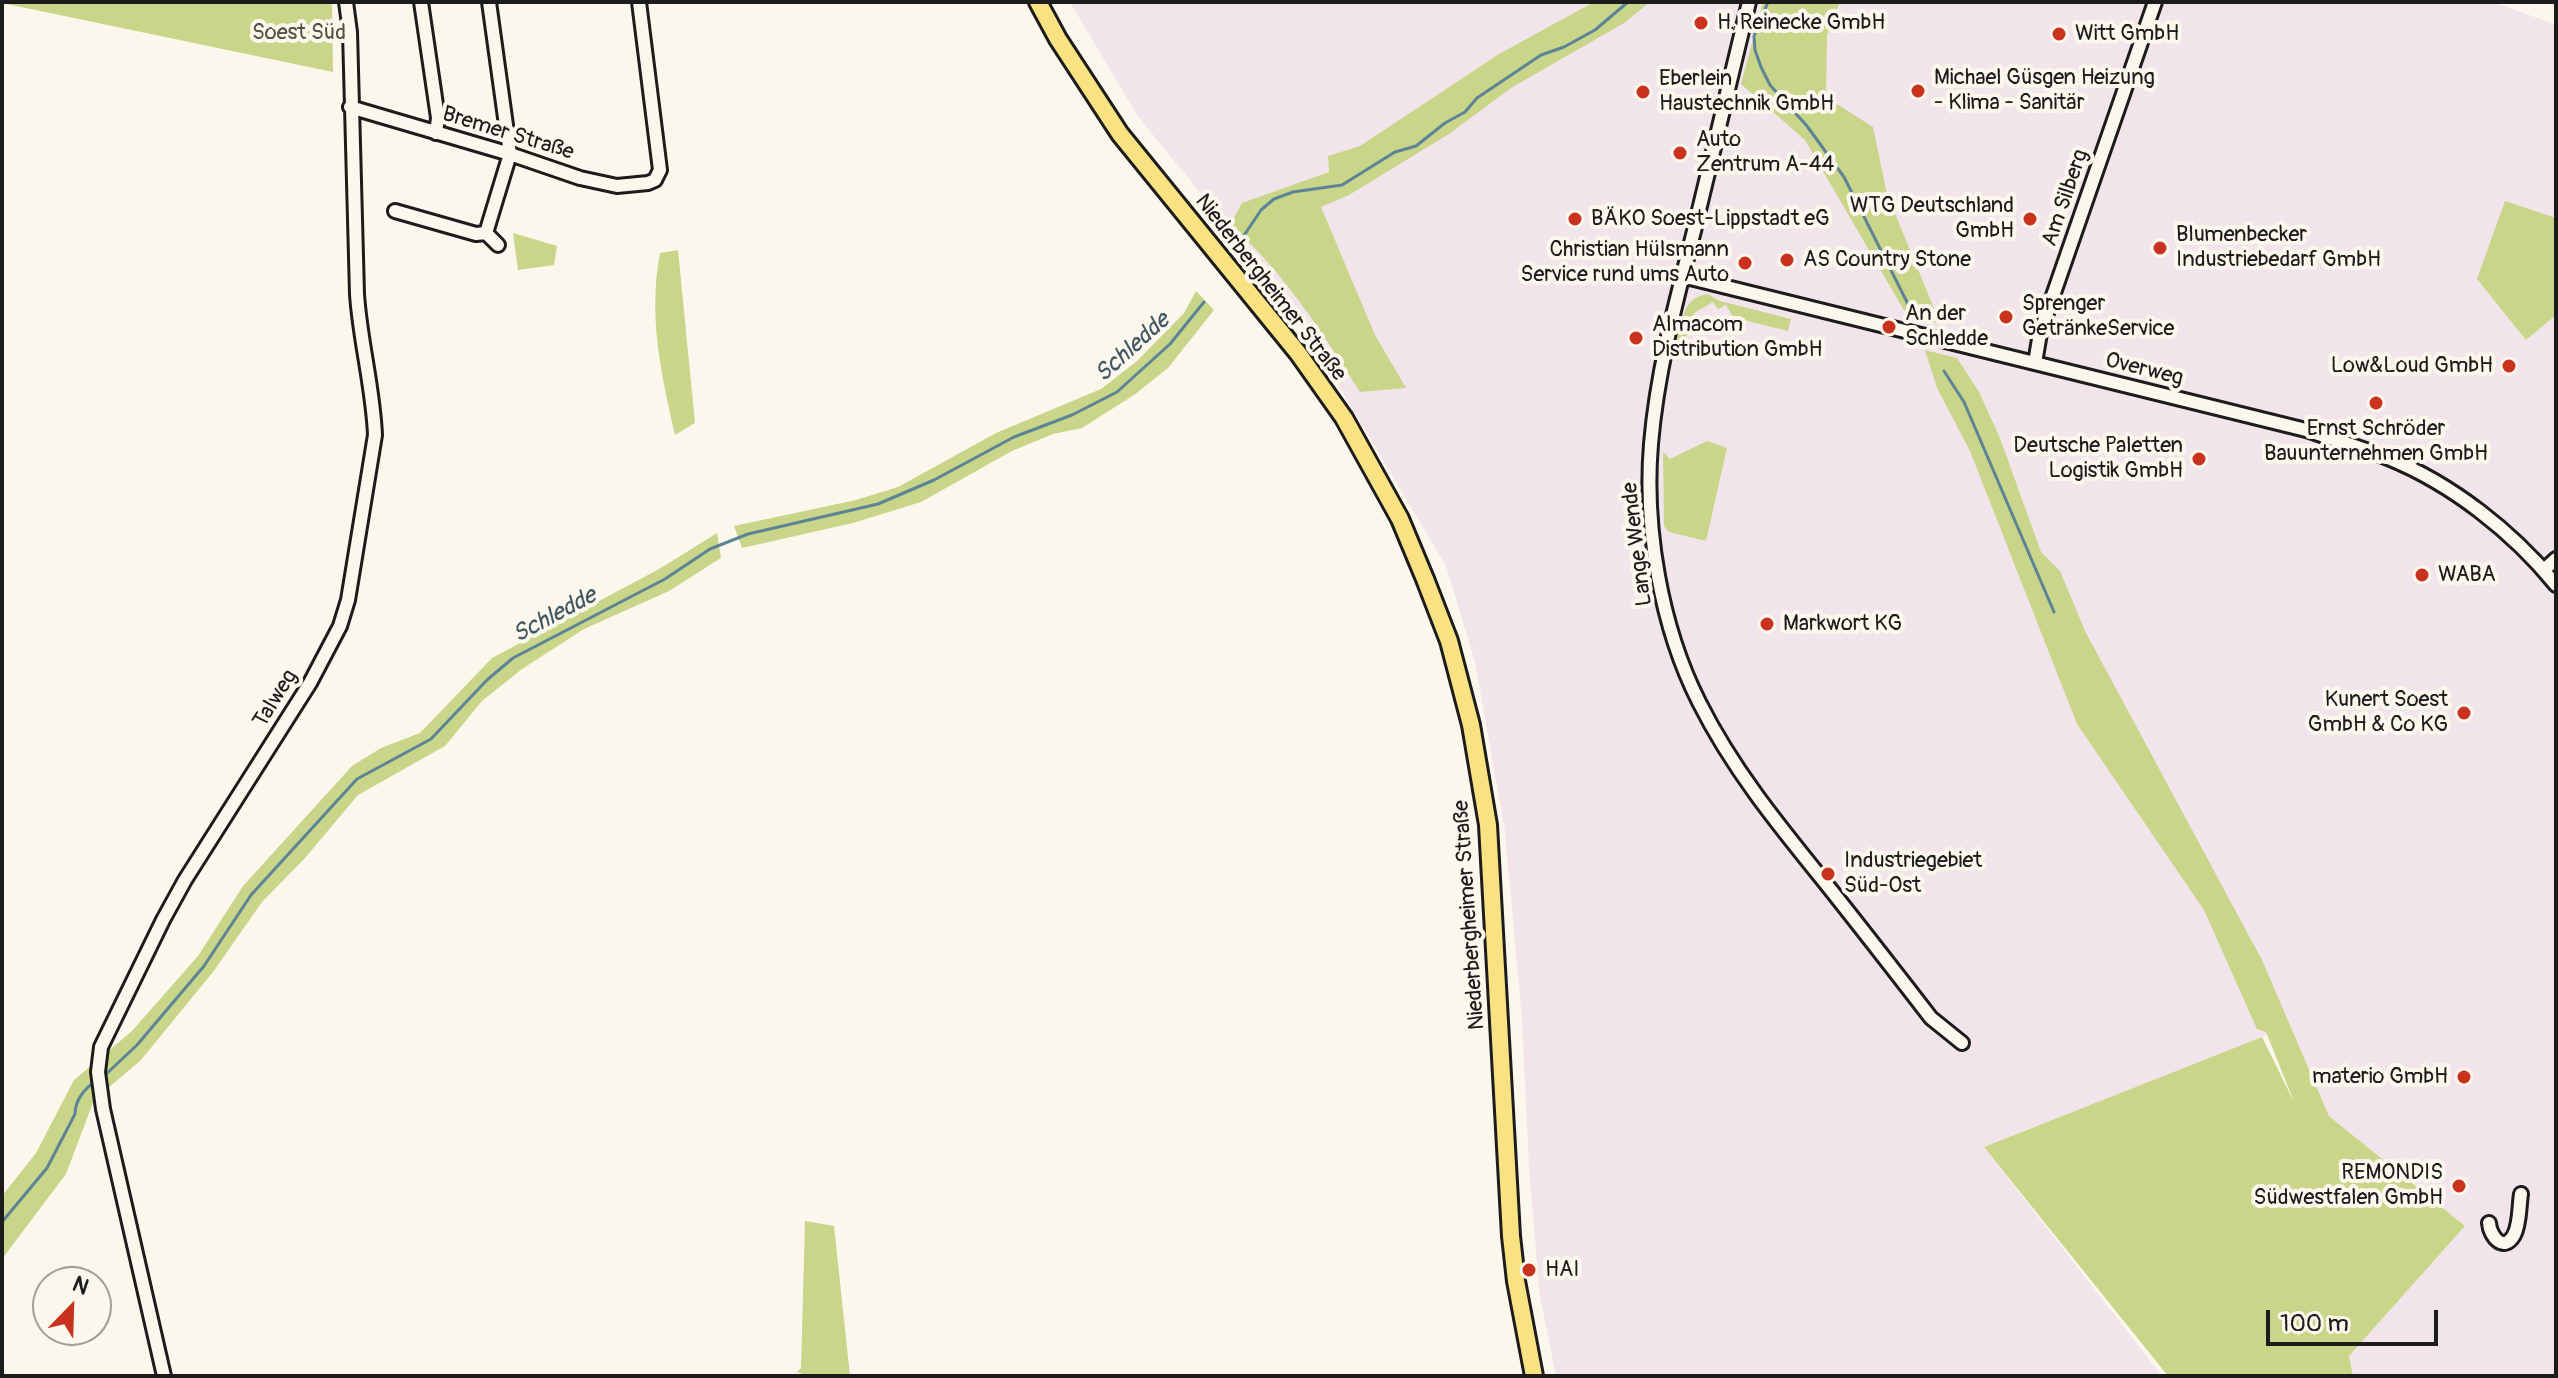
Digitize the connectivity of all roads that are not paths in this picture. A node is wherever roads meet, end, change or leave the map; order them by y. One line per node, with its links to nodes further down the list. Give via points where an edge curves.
1 (346, 2): 8 (street, Talweg)
2 (421, 2): 9 (street)
3 (489, 2): 10 (street)
4 (639, 2): 10 (street, Bremer Straße, via 660,170 655,180 617,186)
5 (1038, 2): 23 (main road, Niederbergheimer Straße, via 1120,134 1298,353 1344,418 1400,519 1449,641 1471,725 1488,825 1511,1236)
6 (1749, 2): 14 (street, Lange Wende)
7 (2155, 2): 15 (street, Am Silberg, via 2040,333)
8 (350, 107): 9 (street, Bremer Straße); 22 (street, Talweg, via 359,327 375,435 348,600 310,683 163,920 105,1036 98,1061 119,1185)
9 (436, 133): 10 (street, Bremer Straße)
10 (510, 154): 12 (street)
11 (395, 211): 12 (street)
12 (486, 233): 13 (street)
13 (498, 245)
14 (1682, 276): 15 (street, Overweg); 19 (street, Lange Wende, via 1657,394 1649,493 1664,607 1684,668 1735,765 1775,822 1931,1018)
15 (2035, 363): 17 (street, Overweg, via 2306,430 2389,459 2468,503)
16 (2556, 559): 17 (street)
17 (2544, 570): 18 (street, Overweg)
18 (2556, 585)
19 (1962, 1043)
20 (2521, 1194): 21 (street, via 2511,1239 2497,1241)
21 (2489, 1223)
22 (164, 1376)
23 (1534, 1376)

